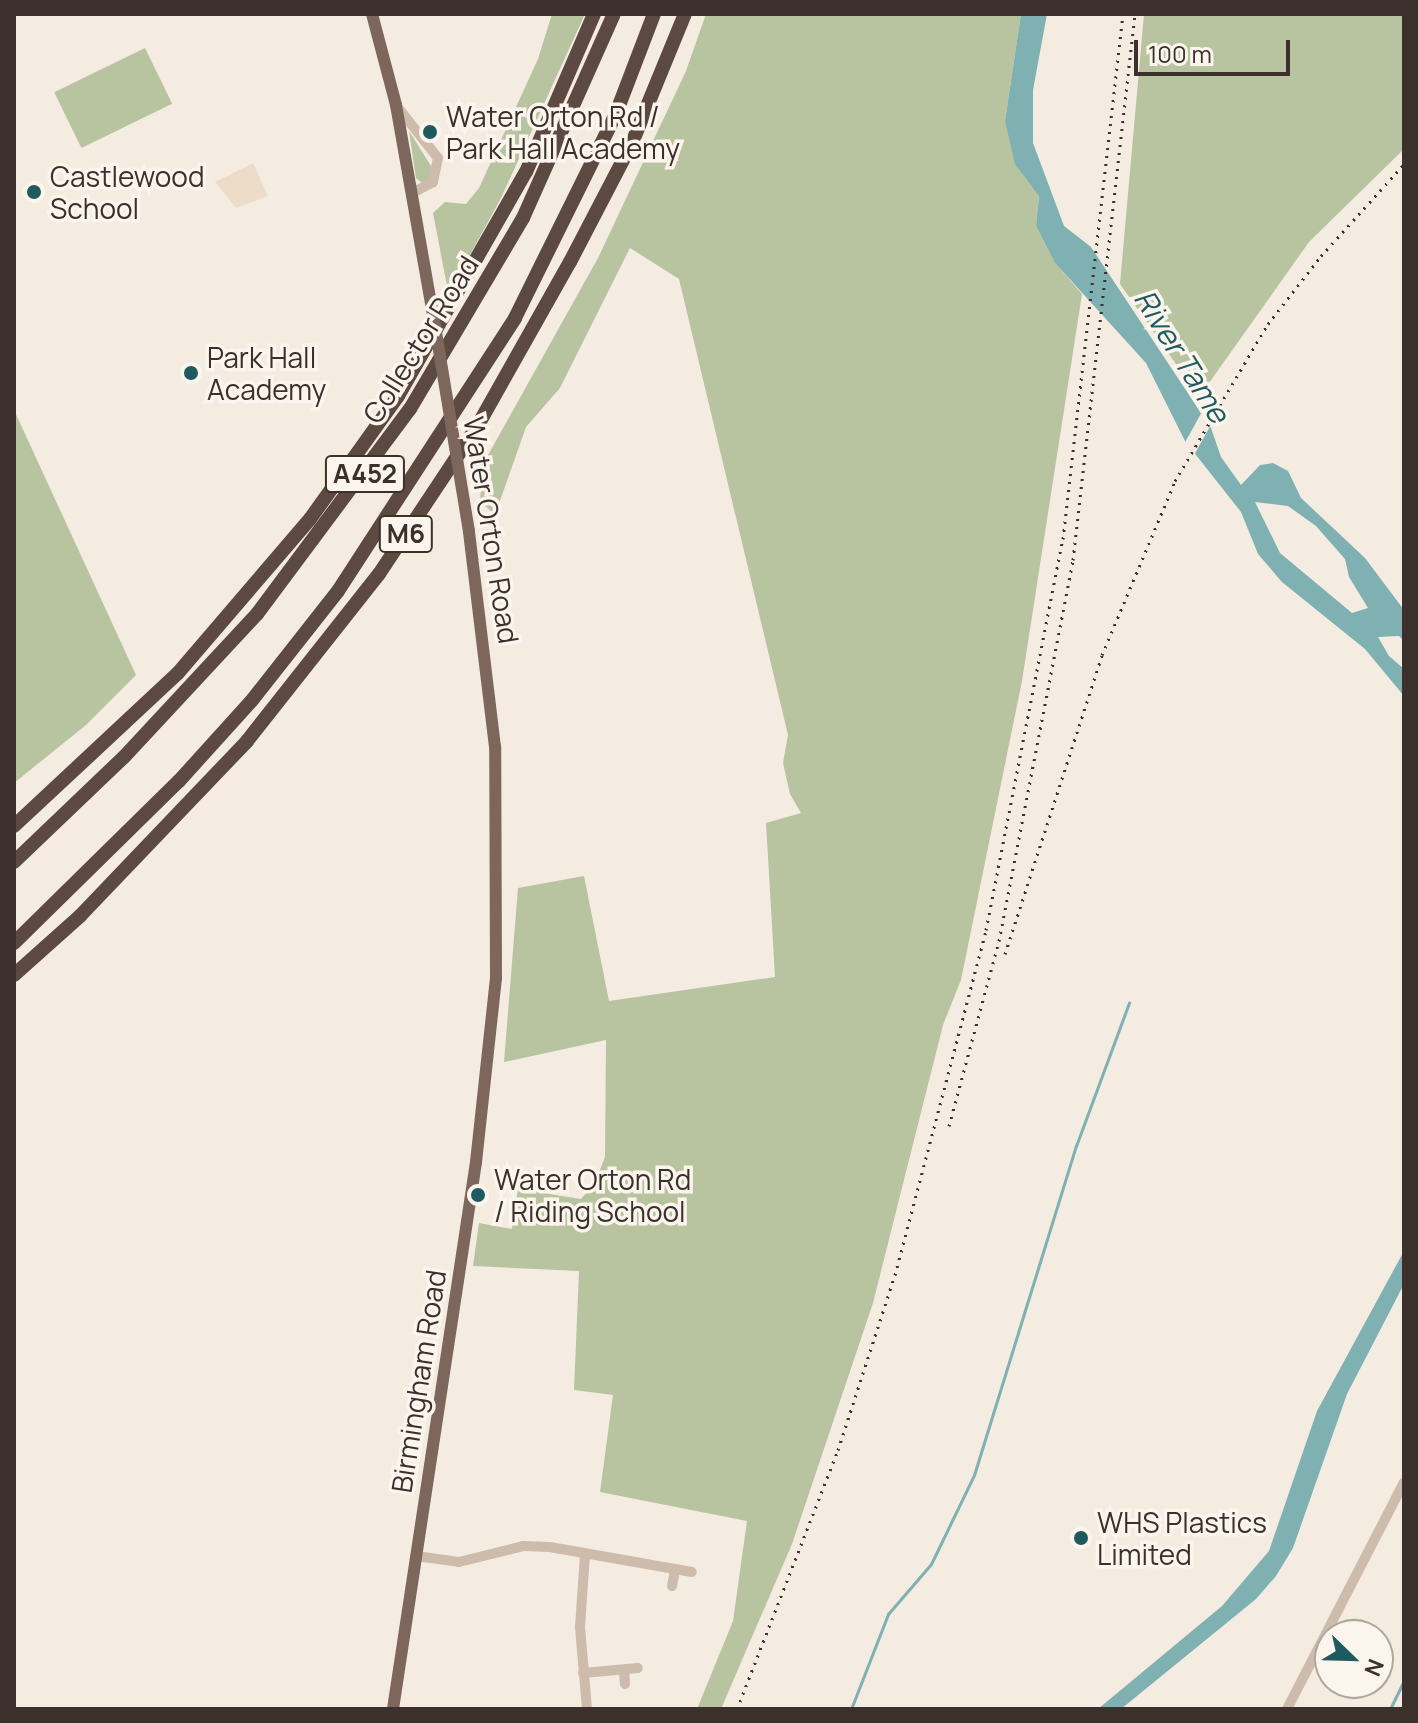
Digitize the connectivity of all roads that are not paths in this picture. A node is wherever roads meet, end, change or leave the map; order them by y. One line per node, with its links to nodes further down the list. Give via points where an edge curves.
1 (372, 14): 6 (main road, Water Orton Road)
2 (594, 14): 8 (highway, Collector Road / A452, via 526,172 398,396 245,598)
3 (614, 14): 11 (highway, Collector Road / A452, via 523,218 393,434 257,614 124,757)
4 (654, 14): 12 (highway, M6, via 615,116 515,318 338,591 253,699 179,781)
5 (685, 14): 13 (highway, M6, via 632,143 570,262 478,425 379,574 247,741 80,916)
6 (396, 105): 7 (main road, Water Orton Road); 7 (street, via 438,158 433,182)
7 (412, 193): 14 (main road, Water Orton Road, bridge, via 490,678 499,815)
8 (113, 738): 9 (street); 10 (highway, Collector Road / A452)
9 (14, 819)
10 (14, 826)
11 (14, 862)
12 (14, 943)
13 (14, 975)
14 (489, 1060): 17 (main road, Birmingham Road)
15 (1404, 1482): 27 (street)
16 (585, 1554): 17 (street, via 523,1546 459,1562); 18 (street); 23 (street)
17 (416, 1556): 25 (main road, Birmingham Road)
18 (675, 1570): 19 (street); 20 (street)
19 (692, 1572)
20 (672, 1586)
21 (638, 1668): 22 (street)
22 (624, 1670): 23 (street); 24 (street)
23 (583, 1673): 26 (street)
24 (625, 1684)
25 (393, 1709)
26 (587, 1709)
27 (1287, 1709)

